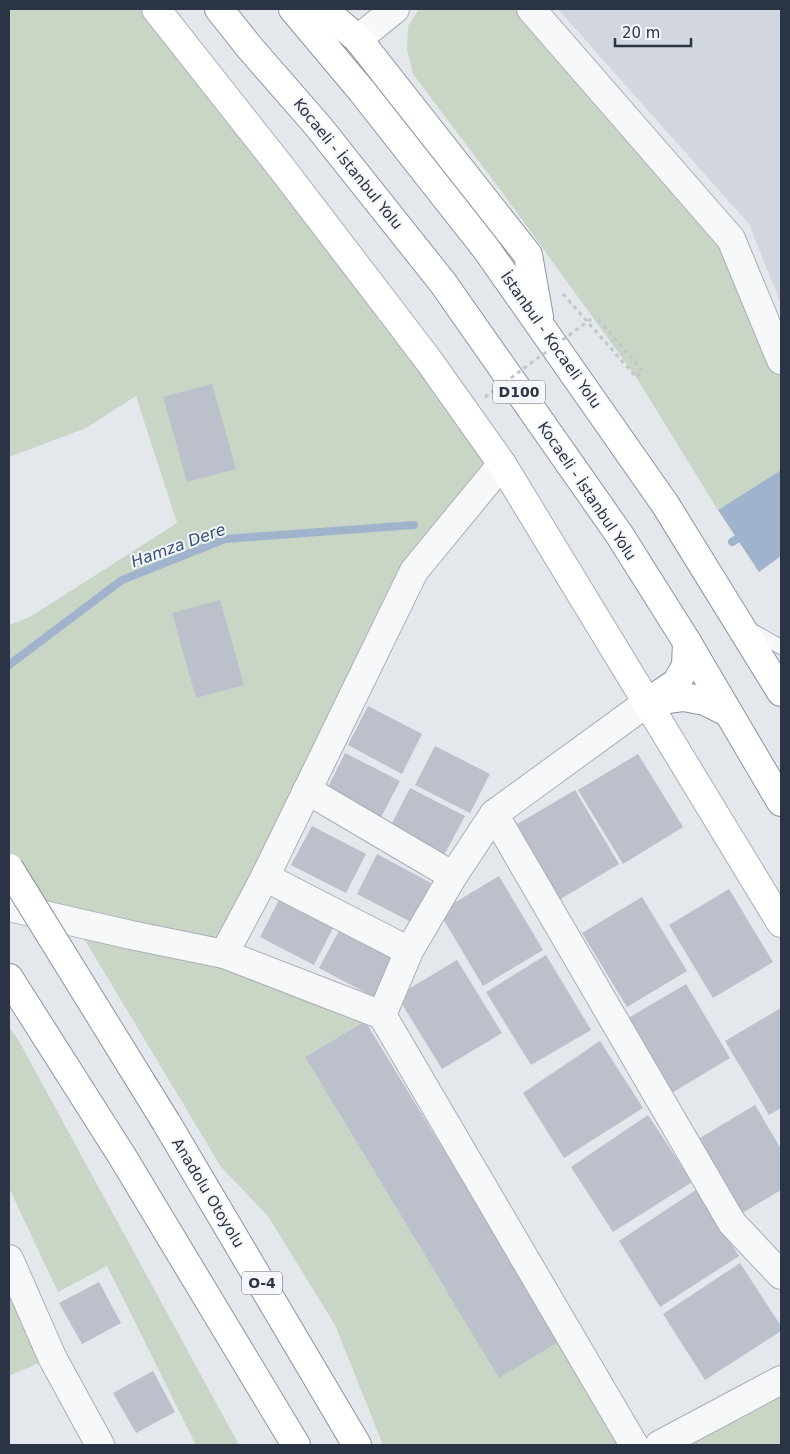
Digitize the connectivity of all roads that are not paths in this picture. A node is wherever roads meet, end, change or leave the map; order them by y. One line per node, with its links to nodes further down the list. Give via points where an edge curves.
1 (156, 9): 13 (main road, via 376,292)
2 (208, 9): 10 (main road)
3 (219, 9): 10 (main road, Kocaeli - İstanbul Yolu / D100)
4 (293, 9): 11 (main road, İstanbul - Kocaeli Yolu, via 487,250)
5 (323, 9): 9 (main road)
6 (343, 9): 9 (lane)
7 (395, 9): 9 (street)
8 (531, 9): 12 (street, via 731,238)
9 (358, 39): 11 (main road, via 528,255)
10 (250, 48): 15 (main road, Kocaeli - İstanbul Yolu / D100, via 318,126 442,283 619,534)
11 (541, 326): 14 (main road, İstanbul - Kocaeli Yolu, via 665,504)
12 (781, 360)
13 (502, 464): 18 (main road); 20 (street, via 414,571)
14 (740, 625): 16 (lane); 17 (main road, İstanbul - Kocaeli Yolu)
15 (687, 642): 18 (main road, via 686,666 676,683); 19 (main road, Kocaeli - İstanbul Yolu / D100)
16 (781, 647)
17 (781, 692)
18 (648, 702): 19 (main road, via 684,697 705,701); 22 (street); 27 (main road)
19 (727, 712): 21 (main road, Kocaeli - İstanbul Yolu / D100)
20 (307, 790): 24 (street); 25 (street)
21 (781, 802)
22 (494, 814): 24 (street); 33 (street, via 732,1222)
23 (9, 868): 37 (main road, Anadolu Otoyolu / O-4, bridge, via 166,1122)
24 (453, 876): 28 (street)
25 (265, 877): 28 (street); 29 (street)
26 (9, 907): 29 (street)
27 (781, 923)
28 (409, 951): 31 (street)
29 (224, 954): 31 (street)
30 (9, 978): 36 (main road, via 122,1156)
31 (382, 1015): 38 (street)
32 (9, 1259): 35 (street, via 52,1357)
33 (781, 1275)
34 (781, 1380): 39 (street)
35 (100, 1445)
36 (296, 1445)
37 (357, 1445)
38 (634, 1445)
39 (659, 1445)

